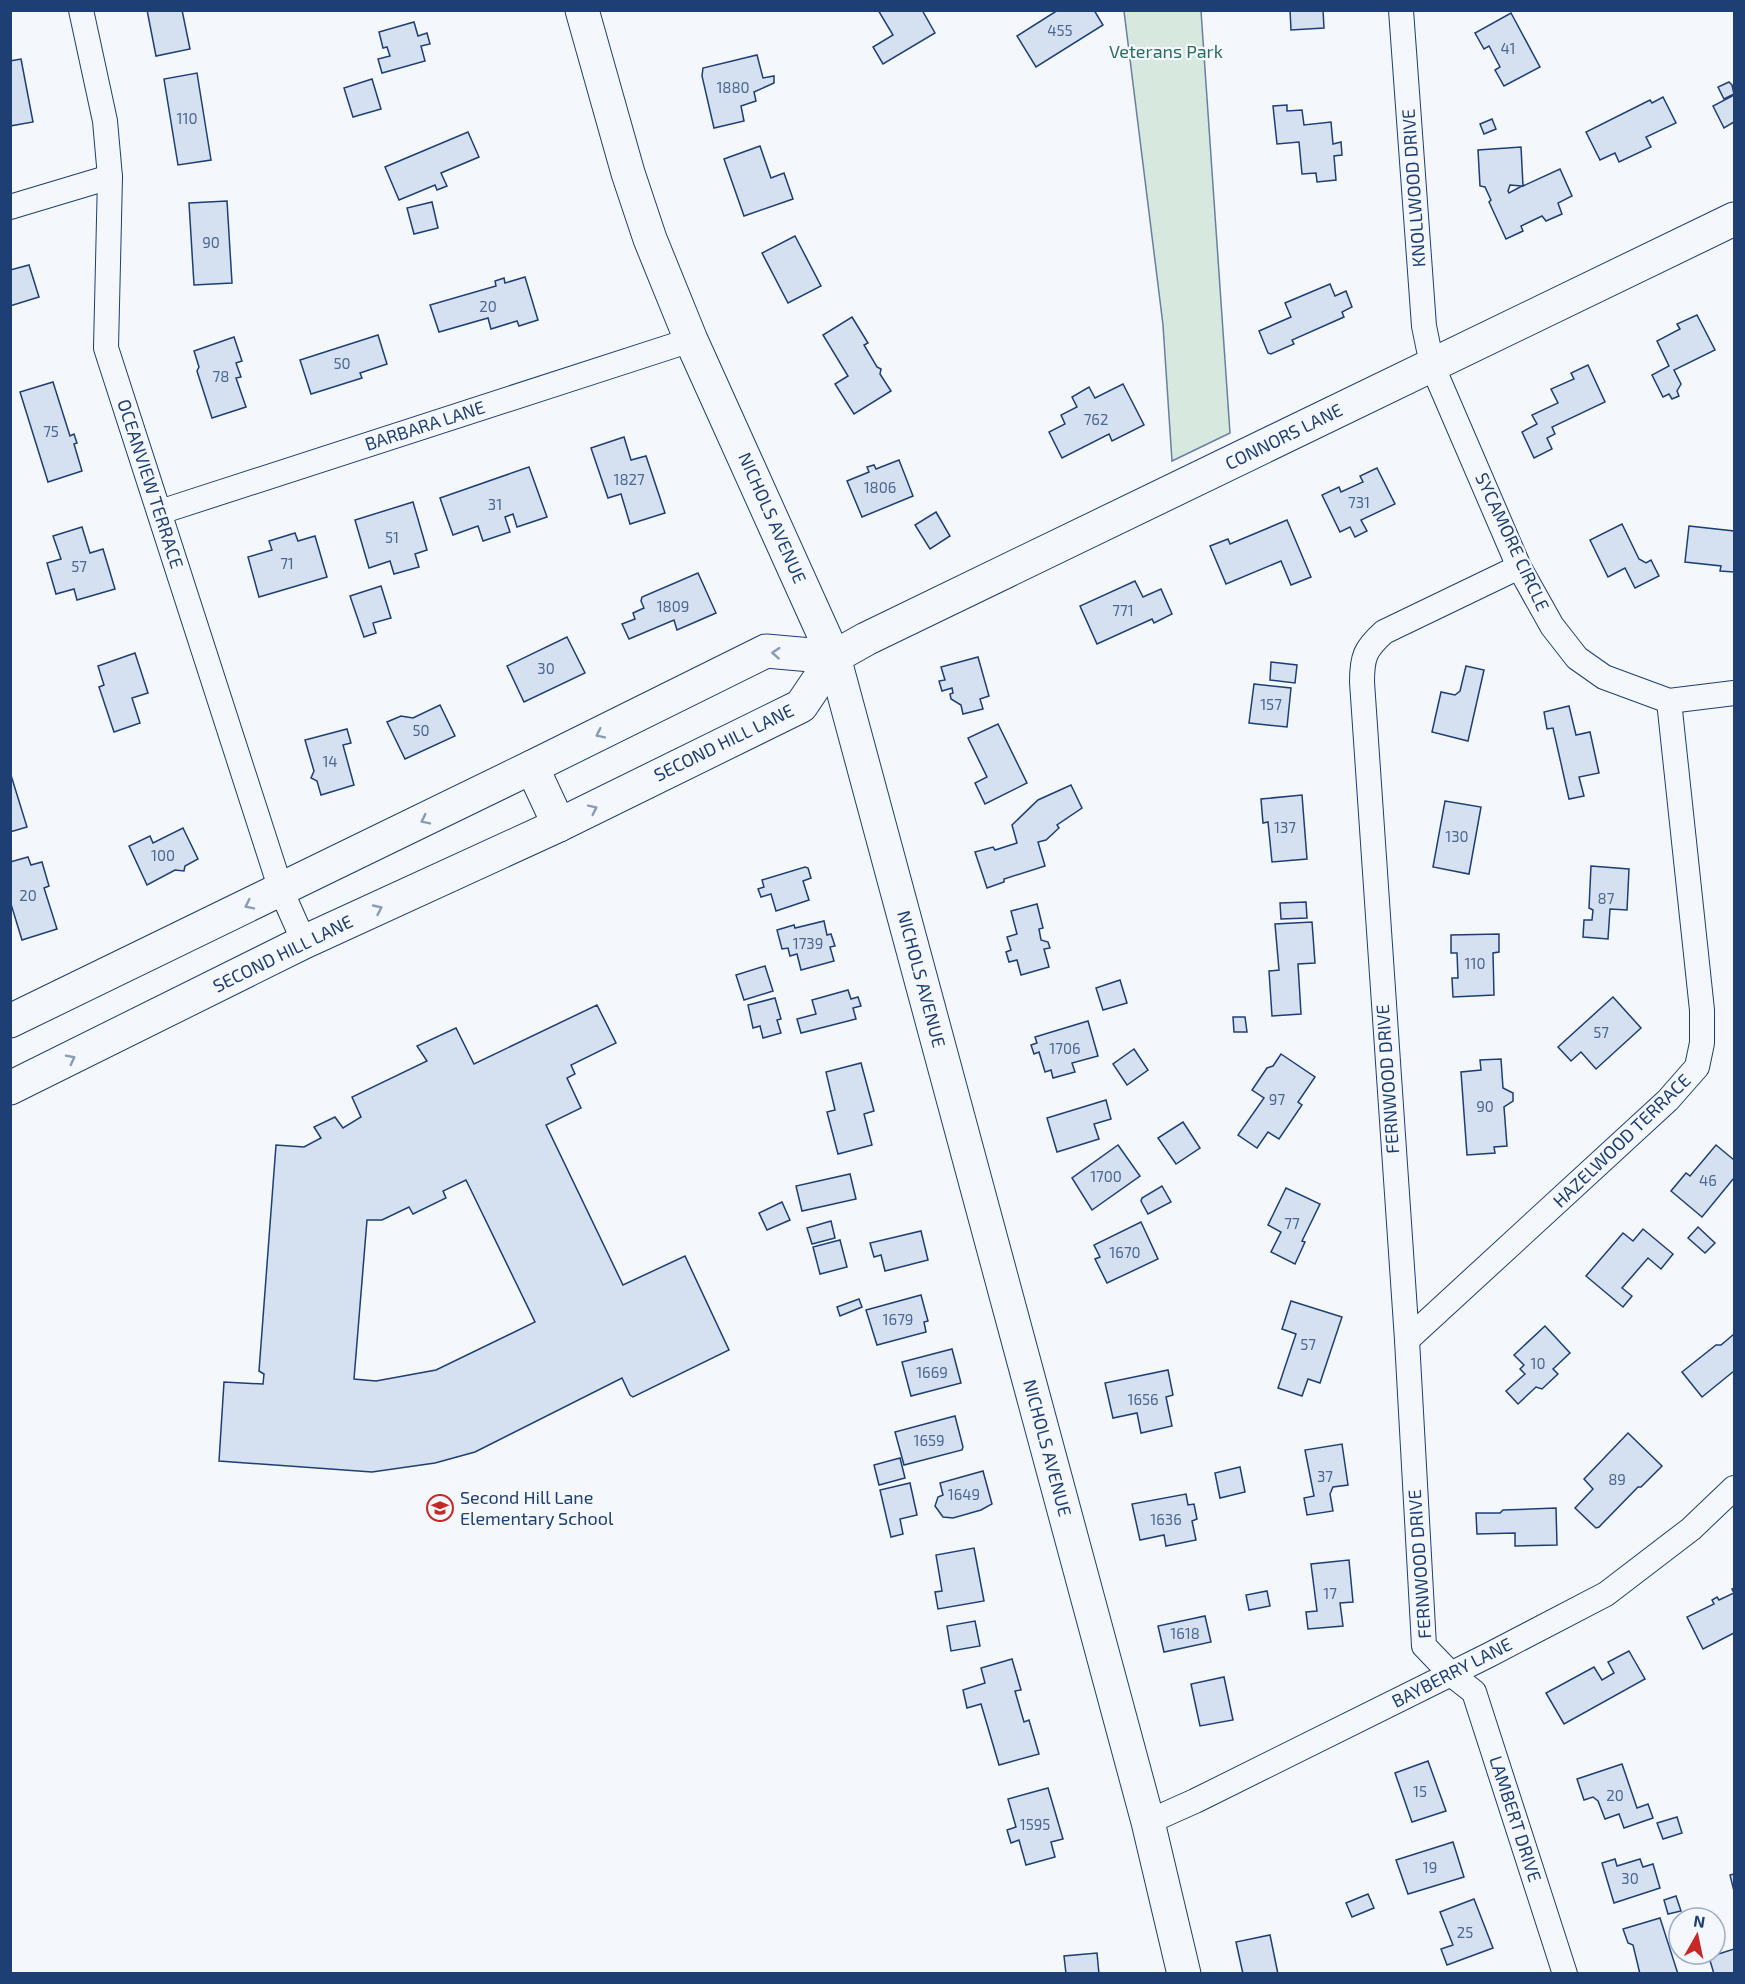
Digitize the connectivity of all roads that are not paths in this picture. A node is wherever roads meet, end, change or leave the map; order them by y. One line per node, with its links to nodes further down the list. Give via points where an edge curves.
1 (81, 10): 4 (street, OCEANVIEW TERRACE, via 105,121)
2 (582, 10): 7 (street, NICHOLS AVENUE, via 650,239)
3 (1401, 10): 8 (street, KNOLLWOOD DRIVE, via 1424,326)
4 (110, 177): 5 (street); 9 (street, OCEANVIEW TERRACE, via 106,348)
5 (10, 207)
6 (1734, 219): 8 (street, CONNORS LANE)
7 (691, 340): 9 (street, BARBARA LANE); 11 (street, NICHOLS AVENUE)
8 (1432, 365): 10 (street, SYCAMORE CIRCLE); 11 (street, CONNORS LANE)
9 (160, 512): 16 (street, OCEANVIEW TERRACE)
10 (1519, 567): 13 (street, SYCAMORE CIRCLE, via 1552,626 1577,658 1604,677); 20 (street, FERNWOOD DRIVE, via 1384,632 1369,646 1362,663)
11 (834, 657): 14 (street, one-way to 14, via 766,651); 15 (street, SECOND HILL LANE, one-way to 11, via 801,706); 23 (street, NICHOLS AVENUE)
12 (1734, 693): 13 (street, SYCAMORE CIRCLE)
13 (1669, 701): 20 (street, HAZELWOOD TERRACE, via 1702,1010 1697,1067 1668,1100)
14 (532, 767): 15 (street); 16 (street, one-way to 16)
15 (559, 825): 17 (street, SECOND HILL LANE, one-way to 15)
16 (281, 890): 17 (street, OCEANVIEW TERRACE); 18 (street, one-way to 18)
17 (304, 942): 19 (street, SECOND HILL LANE, one-way to 17)
18 (10, 1021)
19 (13, 1082)
20 (1407, 1340): 22 (street, FERNWOOD DRIVE, via 1424,1646)
21 (1734, 1488): 22 (street, BAYBERRY LANE, via 1691,1529 1606,1594)
22 (1451, 1674): 23 (street, BAYBERRY LANE); 25 (street, LAMBERT DRIVE, via 1474,1692)
23 (1148, 1822): 24 (street, NICHOLS AVENUE)
24 (1184, 1974)
25 (1565, 1974)

